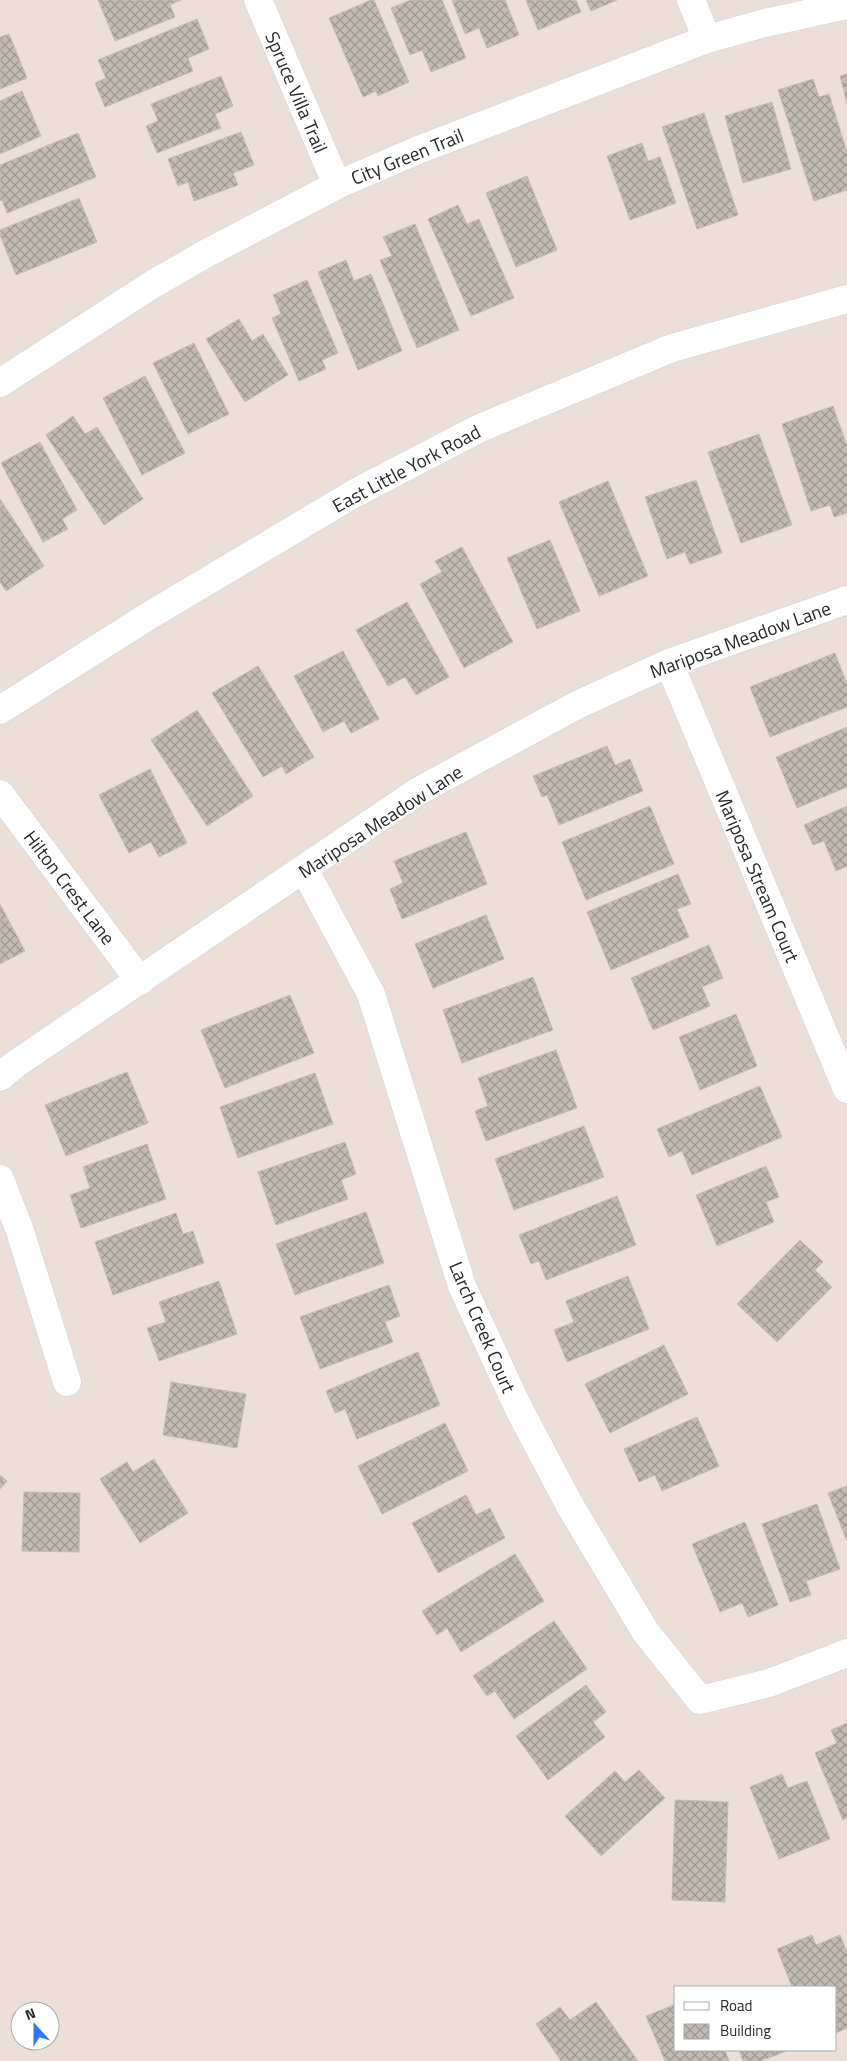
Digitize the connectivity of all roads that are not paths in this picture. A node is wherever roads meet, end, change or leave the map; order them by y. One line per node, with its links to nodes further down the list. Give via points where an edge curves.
1 (258, 0): 5 (street, Spruce Villa Trail)
2 (691, 0): 4 (street)
3 (847, 5): 4 (street, City Green Trail)
4 (706, 39): 5 (street, City Green Trail, via 418,150)
5 (337, 185): 7 (street, City Green Trail, via 207,252)
6 (847, 299): 10 (street, East Little York Road, via 672,348 480,428 355,493 147,617)
7 (0, 383)
8 (847, 600): 9 (street, Mariposa Meadow Lane)
9 (669, 663): 12 (street, Mariposa Meadow Lane, via 577,706 417,792); 15 (street, Mariposa Stream Court)
10 (0, 710)
11 (0, 794): 13 (street, Hilton Crest Lane)
12 (304, 869): 13 (street, Mariposa Meadow Lane); 18 (street, Larch Creek Court, via 371,994 462,1286 516,1403 569,1504 645,1631 700,1700 769,1683)
13 (140, 981): 14 (street, Mariposa Meadow Lane)
14 (0, 1077)
15 (847, 1090)
16 (0, 1179): 17 (street)
17 (67, 1382)
18 (847, 1653)

